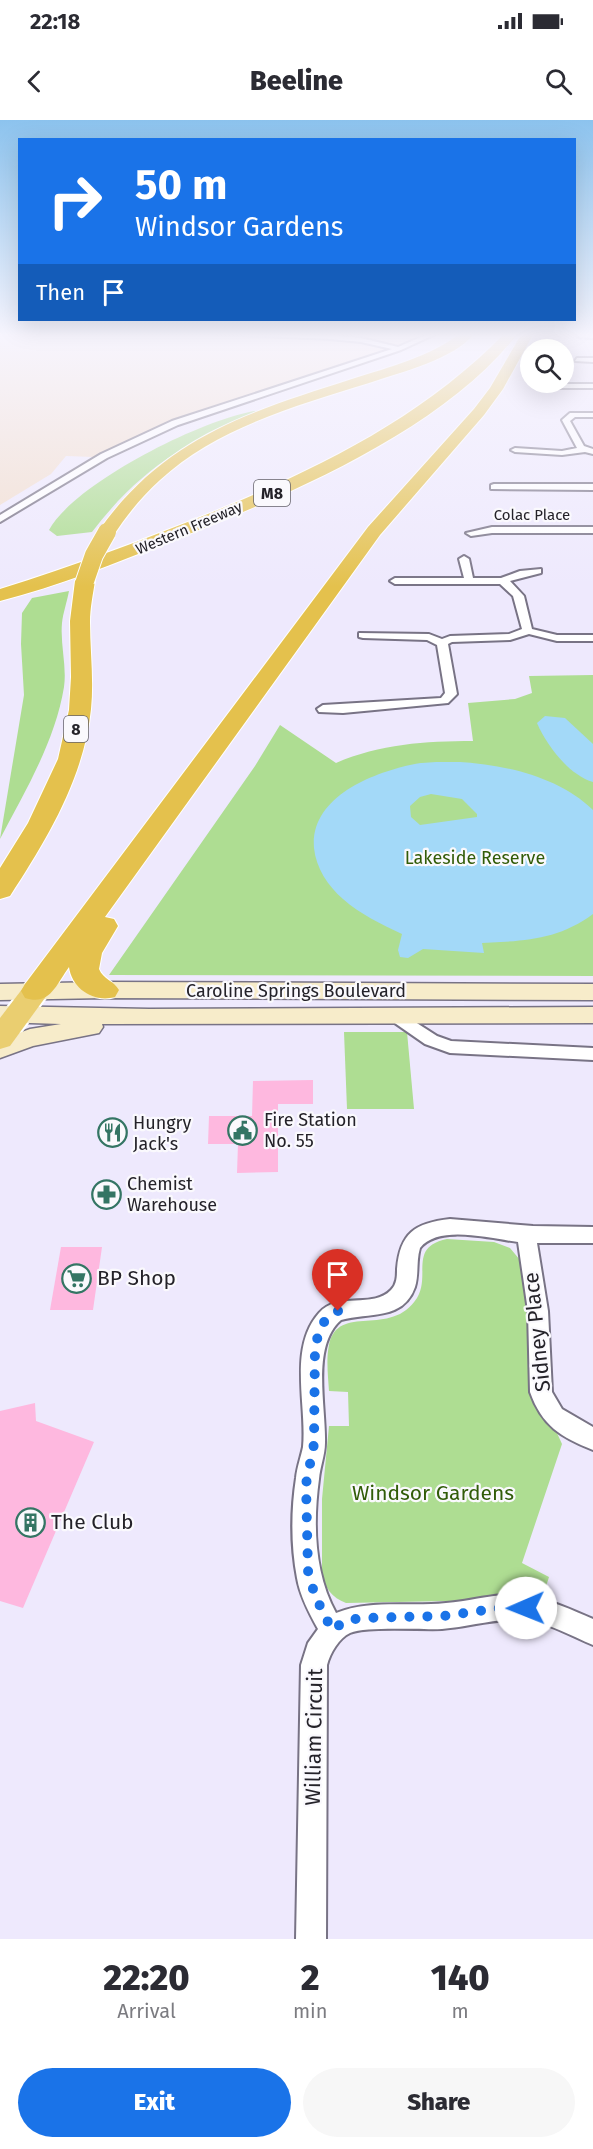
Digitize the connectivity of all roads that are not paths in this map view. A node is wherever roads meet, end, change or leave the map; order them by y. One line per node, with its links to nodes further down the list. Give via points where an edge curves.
1 (192, 418): 12 (street, via 104,456)
2 (256, 418): 28 (highway, 8, bridge, via 204,442 159,472 121,510 106,532 86,581 80,621 80,710 70,759 42,823)
3 (386, 418): 17 (highway, Western Freeway / M8, via 248,488 155,526)
4 (411, 418): 21 (highway, Western Freeway / M8, via 334,463 263,497 110,560)
5 (474, 418): 27 (highway, via 374,531)
6 (569, 418): 8 (street, via 566,420)
7 (515, 450): 8 (street)
8 (583, 450): 9 (street)
9 (593, 452)
10 (494, 487): 11 (street)
11 (593, 487)
12 (0, 519)
13 (593, 530): 14 (street, Colac Place)
14 (471, 533)
15 (464, 559): 18 (street)
16 (538, 571): 20 (street)
17 (0, 579)
18 (469, 580): 19 (street); 20 (street)
19 (395, 581)
20 (502, 581): 22 (street, via 515,588)
21 (0, 596)
22 (528, 631): 24 (street, via 557,638); 25 (street, via 510,637 457,637)
23 (363, 635): 25 (street, via 429,637)
24 (593, 638)
25 (442, 643): 26 (street, via 451,694 444,701)
26 (323, 709)
27 (171, 805): 29 (highway, via 140,868 84,962 83,974); 30 (highway)
28 (0, 890)
29 (104, 990): 30 (main road, Caroline Springs Boulevard); 33 (main road, Caroline Springs Boulevard)
30 (36, 991): 31 (main road, Caroline Springs Boulevard); 34 (highway)
31 (0, 992)
32 (593, 992): 33 (main road, Caroline Springs Boulevard)
33 (326, 1003): 35 (main road, Caroline Springs Boulevard); 37 (main road, Caroline Springs Boulevard)
34 (10, 1014): 37 (main road, Caroline Springs Boulevard); 38 (highway)
35 (395, 1014): 36 (main road, Caroline Springs Boulevard); 40 (street, Caroline Springs Boulevard, via 431,1040 450,1047)
36 (593, 1015)
37 (149, 1017): 39 (main road, via 30,1038)
38 (0, 1039)
39 (0, 1049)
40 (593, 1054)
41 (526, 1234): 42 (street); 43 (street, Sidney Place, via 540,1323 540,1392 557,1420); 44 (street, via 453,1228 423,1233 410,1247 406,1283 395,1300 382,1307 338,1311 322,1325 314,1354 314,1444 306,1484 308,1571)
42 (593, 1235)
43 (593, 1439)
44 (332, 1630): 45 (street, via 359,1618 444,1616 526,1608); 46 (street, William Circuit, via 317,1652 314,1665)
45 (593, 1632)
46 (311, 1939)

